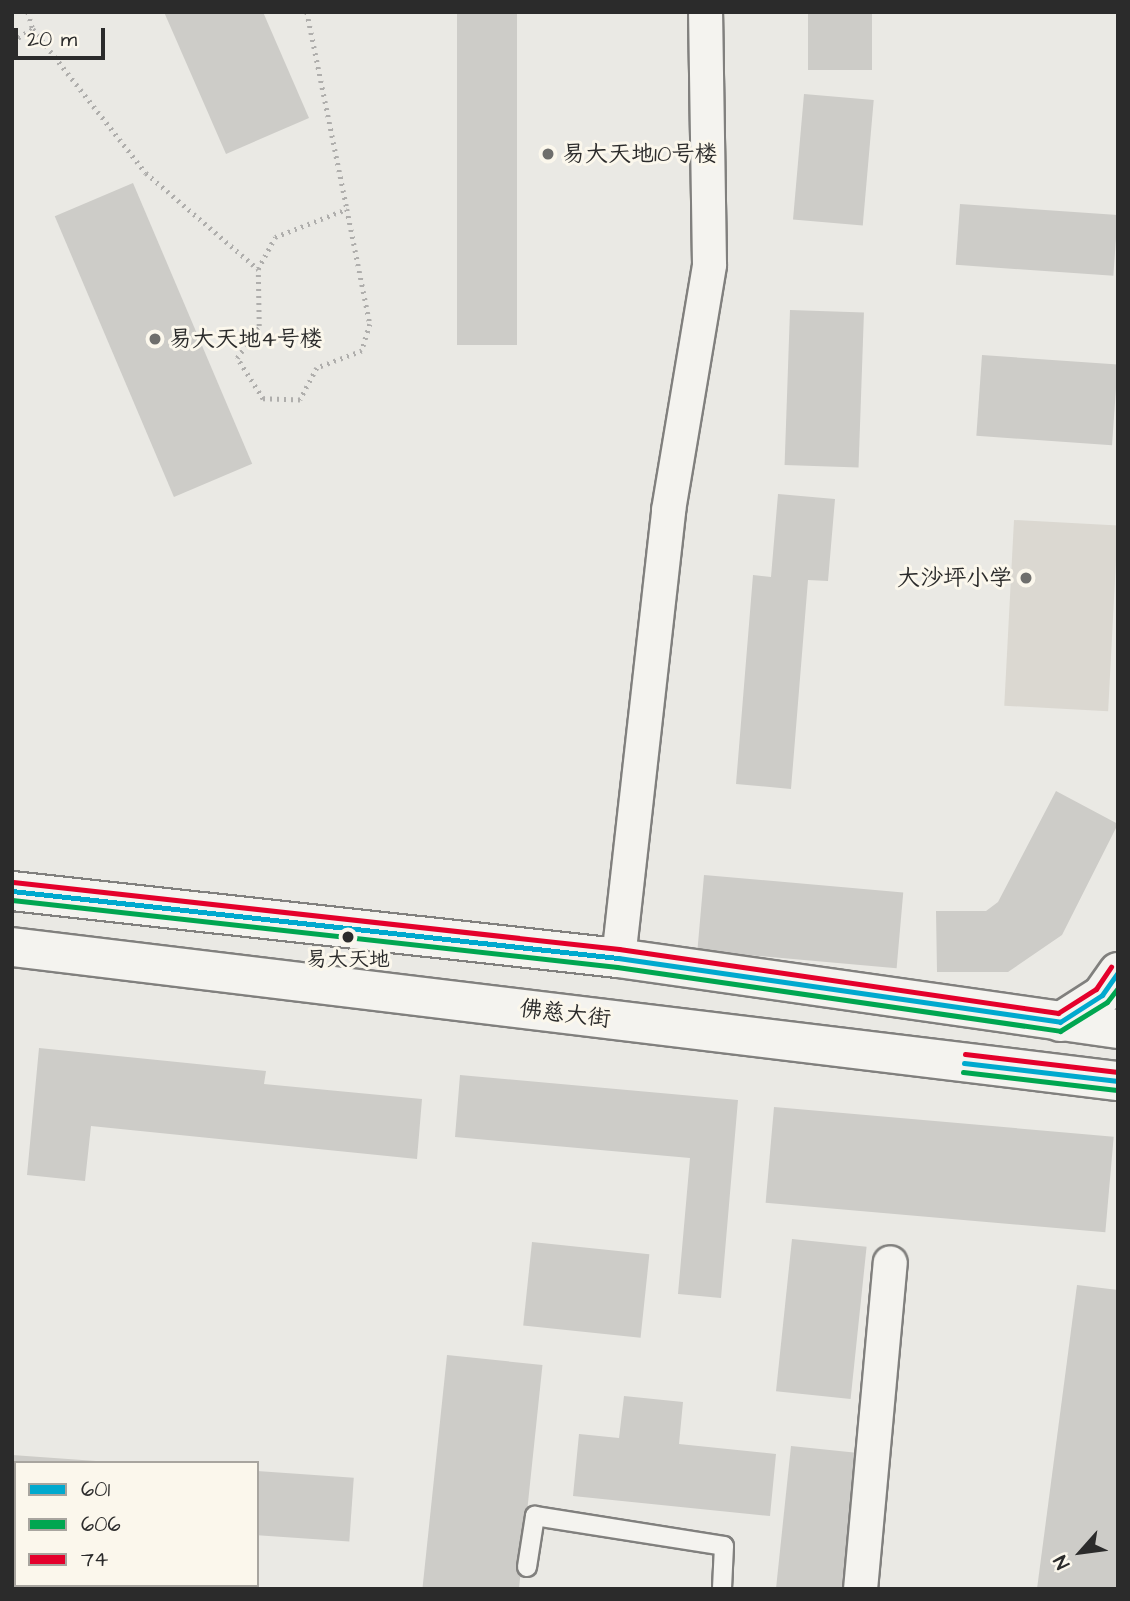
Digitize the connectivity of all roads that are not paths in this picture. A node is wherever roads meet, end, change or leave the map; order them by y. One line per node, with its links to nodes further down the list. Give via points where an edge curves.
1 (705, 12): 4 (street, via 709,264 668,510)
2 (12, 891): 4 (main road)
3 (12, 947): 8 (main road, 佛慈大街)
4 (618, 958): 6 (main road)
5 (1118, 972): 6 (main road, via 1102,995)
6 (1060, 1022): 7 (main road)
7 (1118, 1029)
8 (1118, 1081)
9 (890, 1262): 12 (street)
10 (527, 1567): 11 (lane, via 535,1516 724,1546)
11 (722, 1589)
12 (860, 1589)

